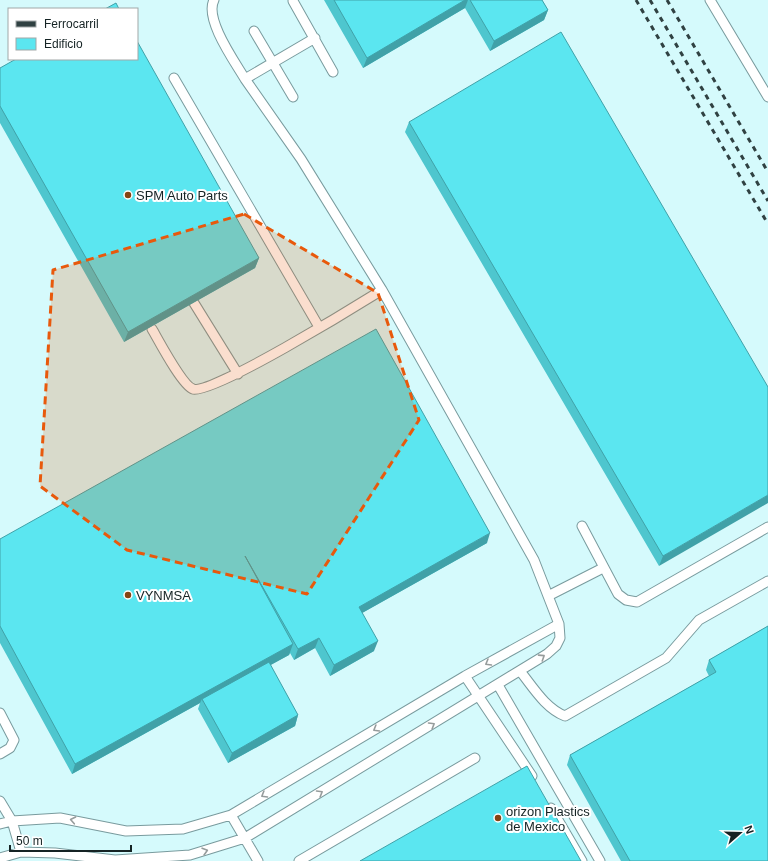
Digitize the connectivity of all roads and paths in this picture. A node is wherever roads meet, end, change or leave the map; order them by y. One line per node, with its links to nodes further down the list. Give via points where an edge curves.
1 (214, 0): 9 (lane, via 212,4 215,26)
2 (710, 0): 11 (lane)
3 (292, 1): 5 (lane)
4 (254, 31): 6 (lane)
5 (315, 38): 6 (lane); 7 (lane)
6 (272, 64): 9 (lane); 10 (lane)
7 (333, 72)
8 (174, 78): 14 (lane)
9 (245, 79): 12 (lane, via 301,159)
10 (293, 97)
11 (768, 98)
12 (382, 290): 14 (lane); 21 (lane, via 534,560)
13 (194, 303): 16 (lane)
14 (319, 327): 16 (lane)
15 (152, 329): 16 (lane, via 184,383 193,390 203,390)
16 (238, 374)
17 (582, 526): 19 (lane)
18 (768, 527): 19 (lane, via 636,602 626,600 618,594)
19 (603, 568): 21 (lane)
20 (768, 581): 23 (lane, via 699,620 666,658 565,716 547,704)
21 (548, 596): 22 (lane)
22 (559, 624): 23 (lane, one-way to 22, via 556,646 560,638); 24 (lane, one-way to 24)
23 (520, 671): 25 (lane)
24 (465, 676): 26 (lane); 33 (lane, one-way to 33)
25 (498, 685): 26 (lane); 43 (lane)
26 (478, 697): 30 (lane); 36 (lane, one-way to 26)
27 (0, 712): 28 (lane, via 14,740 10,748)
28 (0, 754)
29 (476, 758): 41 (lane)
30 (538, 786)
31 (546, 799): 42 (lane)
32 (0, 801): 34 (lane)
33 (231, 815): 34 (lane, one-way to 34, via 183,829 126,831 60,818); 36 (lane)
34 (12, 821): 35 (lane); 37 (lane)
35 (0, 824)
36 (245, 838): 38 (lane, one-way to 36, via 115,860 190,855); 40 (lane)
37 (21, 852): 38 (lane); 39 (lane)
38 (57, 857)
39 (0, 858)
40 (258, 861)
41 (299, 861)
42 (582, 861)
43 (600, 861)

